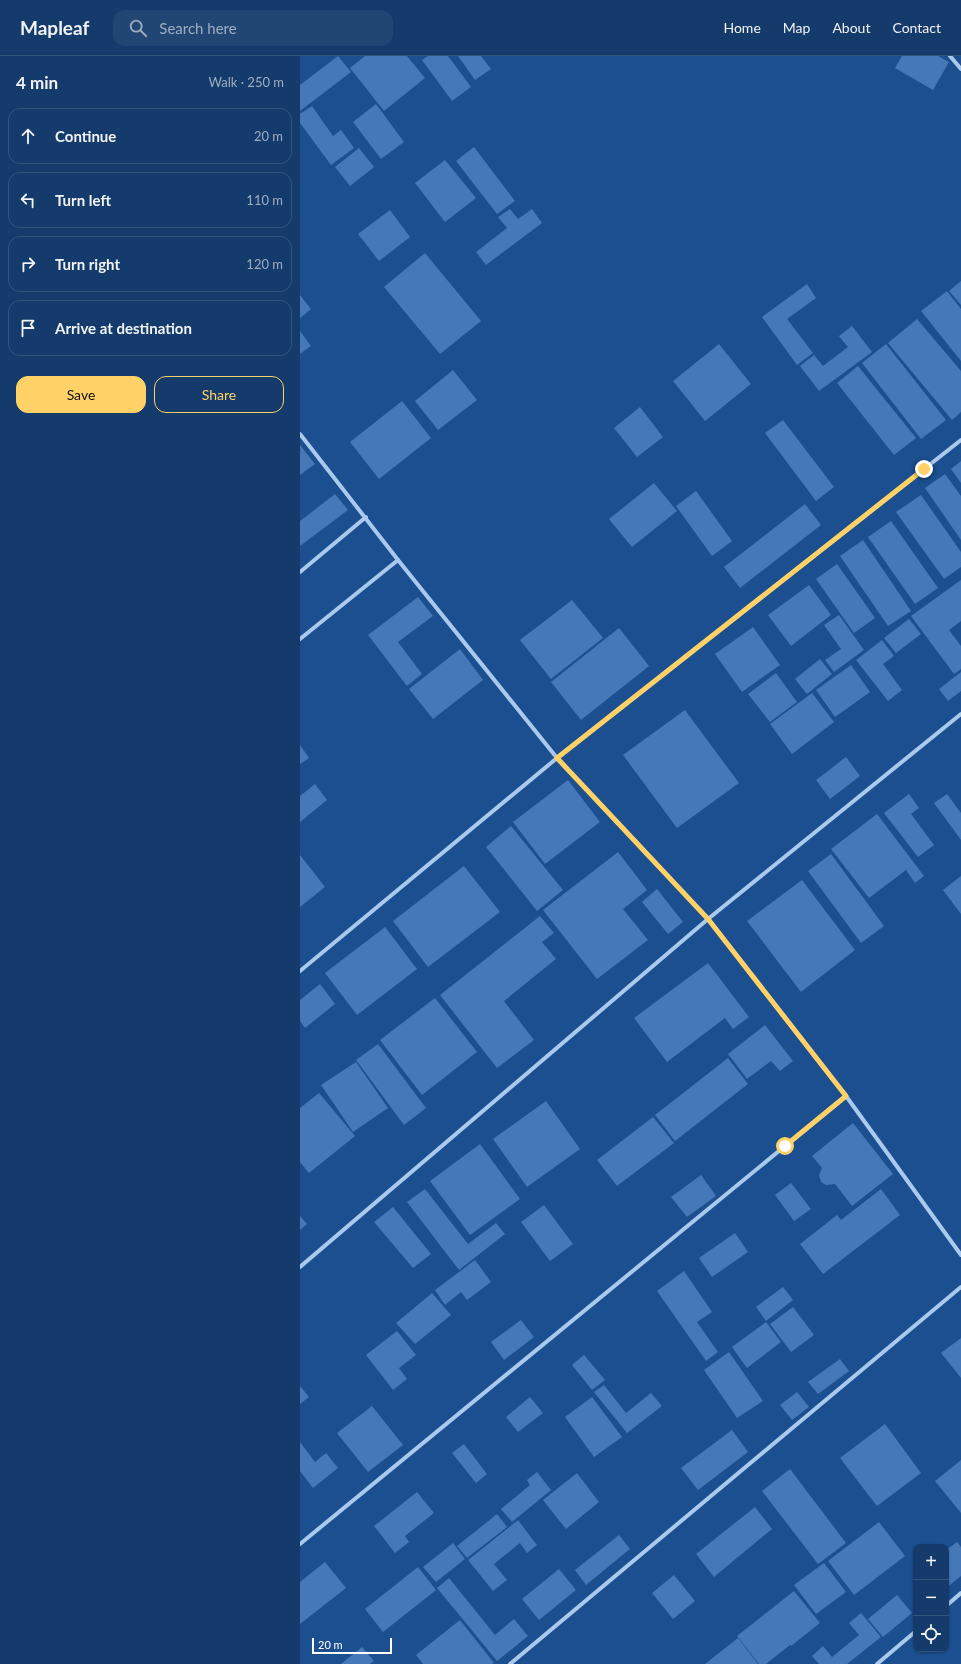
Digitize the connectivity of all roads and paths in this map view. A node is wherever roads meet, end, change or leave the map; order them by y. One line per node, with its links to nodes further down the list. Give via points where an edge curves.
1 (950, 56): 2 (street)
2 (961, 69)
3 (300, 434): 5 (street)
4 (961, 440): 10 (street)
5 (366, 518): 6 (street); 7 (street)
6 (398, 560): 8 (street); 10 (street)
7 (300, 572)
8 (300, 639)
9 (961, 714): 11 (street)
10 (557, 758): 11 (street); 12 (street)
11 (708, 919): 13 (street); 15 (street)
12 (300, 971)
13 (846, 1096): 14 (street); 17 (street)
14 (961, 1255)
15 (300, 1267)
16 (961, 1287): 21 (street)
17 (300, 1544)
18 (961, 1593): 19 (street)
19 (949, 1603)
20 (913, 1634): 22 (street)
21 (510, 1664)
22 (877, 1664)

